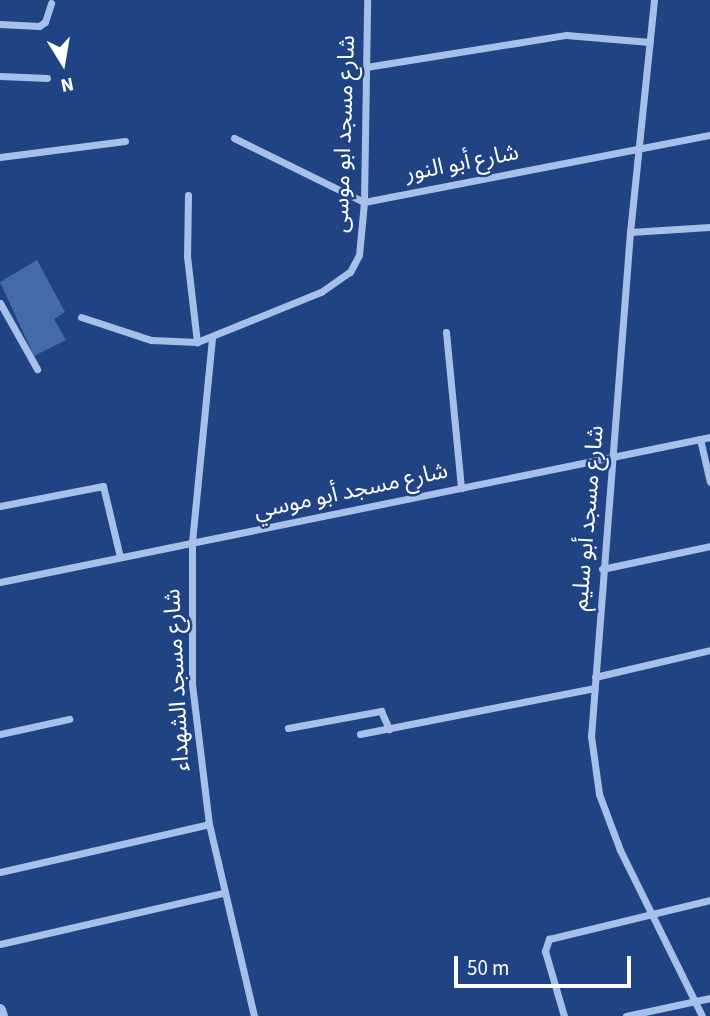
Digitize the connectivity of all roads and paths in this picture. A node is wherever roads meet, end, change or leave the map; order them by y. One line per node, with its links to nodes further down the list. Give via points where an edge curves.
1 (367, 0): 6 (street, شارع مسجد ابو موسى)
2 (654, 0): 5 (street, شارع مسجد أبو سليم)
3 (51, 3): 4 (street, via 45,22 38,26)
4 (0, 24)
5 (650, 42): 6 (street, via 566,34); 12 (street, شارع مسجد أبو سليم)
6 (366, 66): 15 (street, شارع مسجد ابو موسى)
7 (0, 76): 8 (street)
8 (47, 78)
9 (710, 135): 12 (street, شارع أبو النور)
10 (234, 138): 15 (street)
11 (125, 141): 13 (street)
12 (639, 148): 15 (street, شارع أبو النور); 17 (street, شارع مسجد أبو سليم)
13 (0, 157)
14 (188, 195): 23 (street, via 187,256)
15 (364, 202): 22 (street, شارع مسجد ابو موسى, via 359,255 337,284)
16 (710, 227): 17 (street)
17 (630, 232): 27 (street, شارع مسجد أبو سليم)
18 (0, 303): 19 (street)
19 (3, 317): 24 (street)
20 (81, 317): 23 (street, شارع مسجد ابو موسى, via 151,340)
21 (446, 332): 29 (street)
22 (212, 338): 23 (street, شارع مسجد ابو موسى); 31 (street, شارع مسجد الشهداء)
23 (197, 342)
24 (37, 369)
25 (710, 437): 26 (street, شارع مسجد أبو موسي)
26 (700, 439): 27 (street, شارع مسجد أبو موسي); 28 (street)
27 (612, 457): 29 (street, شارع مسجد أبو موسي); 34 (street, شارع مسجد أبو سليم)
28 (710, 482)
29 (461, 488): 31 (street, شارع مسجد أبو موسي)
30 (0, 506): 33 (street, via 103,485)
31 (192, 543): 33 (street, شارع مسجد أبو موسي); 44 (street, شارع مسجد الشهداء, via 192,684)
32 (710, 546): 34 (street)
33 (120, 558): 35 (street, شارع مسجد أبو موسي)
34 (602, 569): 37 (street, شارع مسجد أبو سليم)
35 (0, 582)
36 (710, 650): 37 (street)
37 (596, 677): 38 (street, شارع مسجد أبو سليم)
38 (595, 688): 41 (street); 48 (street, شارع مسجد أبو سليم, via 591,736 599,794)
39 (69, 719): 42 (street)
40 (288, 728): 41 (street, via 381,712)
41 (389, 729): 43 (street)
42 (0, 734)
43 (360, 734)
44 (209, 824): 45 (street); 46 (street, شارع مسجد الشهداء)
45 (0, 872)
46 (223, 893): 49 (street); 54 (street, شارع مسجد الشهداء)
47 (710, 900): 48 (street)
48 (652, 914): 51 (street, شارع مسجد أبو سليم); 55 (street, via 550,939 545,951)
49 (0, 944)
50 (710, 998): 51 (street)
51 (695, 1001): 56 (street); 57 (street, شارع مسجد أبو سليم)
52 (0, 1010): 53 (street)
53 (2, 1016)
54 (254, 1016)
55 (564, 1016)
56 (626, 1016)
57 (702, 1016)

